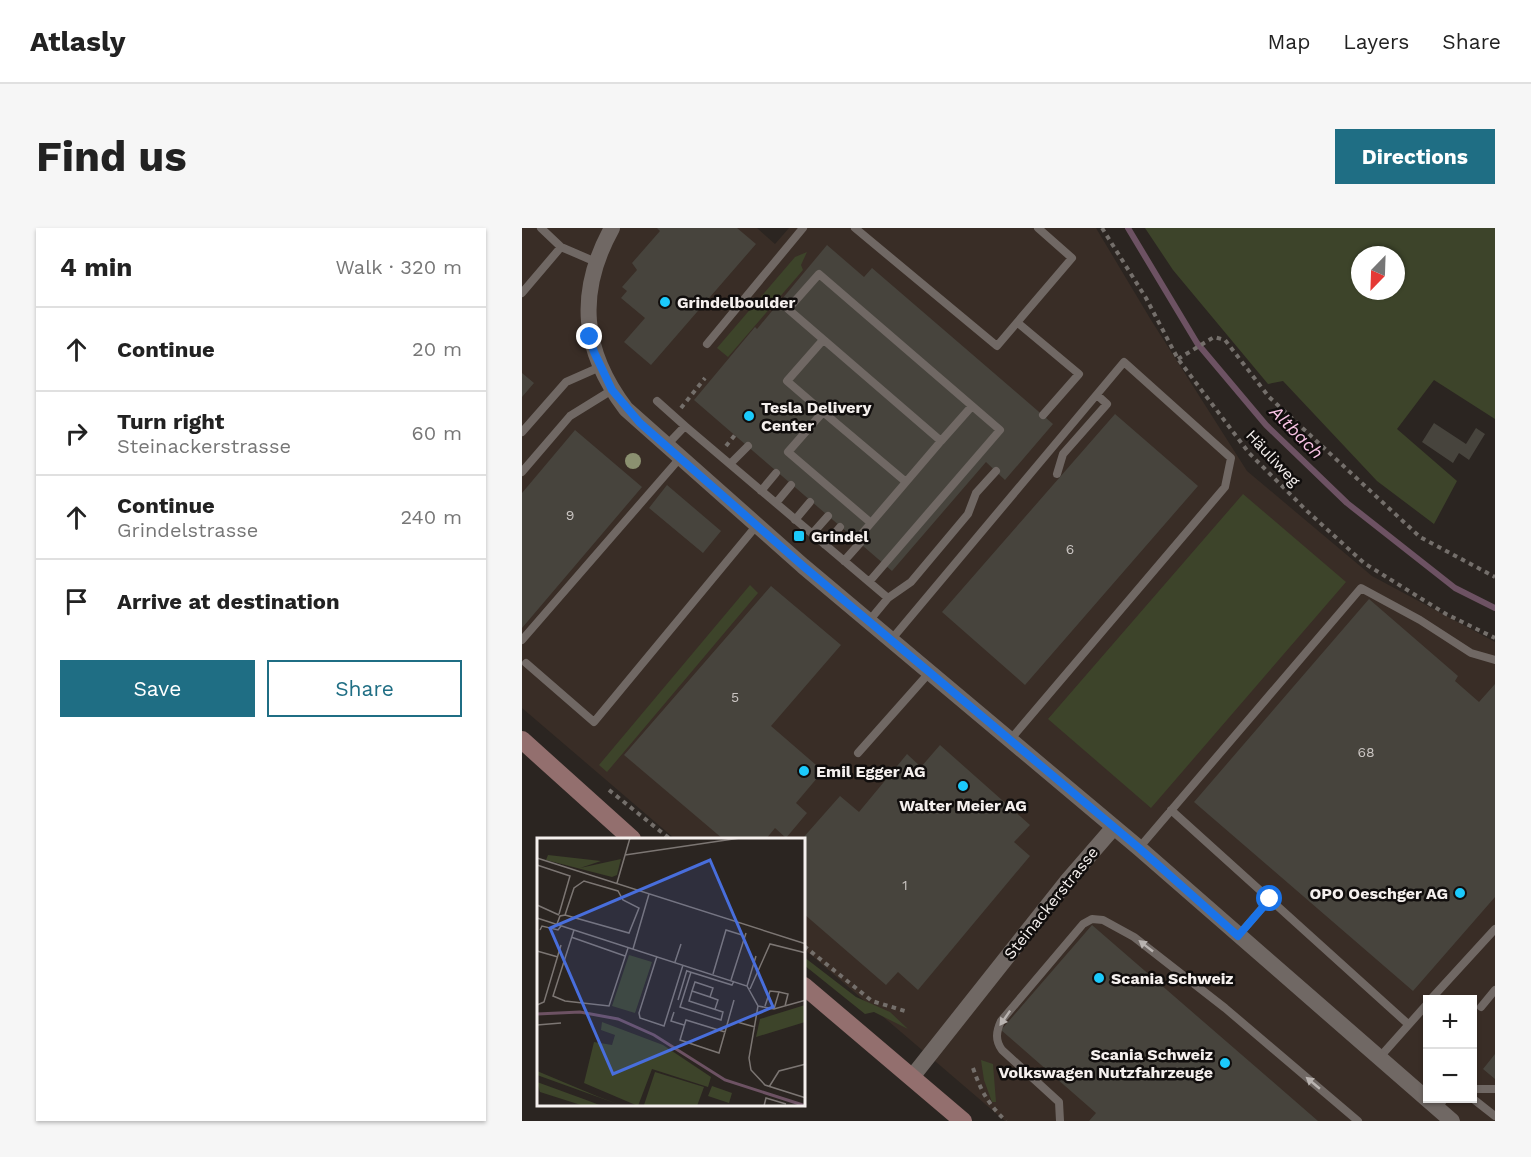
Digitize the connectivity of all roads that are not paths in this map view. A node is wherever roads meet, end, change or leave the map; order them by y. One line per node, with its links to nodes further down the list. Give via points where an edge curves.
1 (541, 228): 6 (lane)
2 (612, 228): 7 (street)
3 (803, 228): 11 (lane)
4 (855, 228): 9 (lane, via 998,346)
5 (1038, 228): 9 (lane, via 1072,258)
6 (561, 247): 7 (lane); 8 (lane)
7 (596, 262): 12 (street, via 589,290 588,321)
8 (522, 293)
9 (1018, 323): 18 (lane, via 1079,374)
10 (824, 340): 16 (lane, via 788,309 819,274); 17 (lane, via 787,381); 21 (lane)
11 (707, 344)
12 (600, 366): 13 (street); 20 (lane, via 566,382)
13 (612, 390): 22 (street); 27 (lane, via 570,416)
14 (1097, 395): 29 (lane, via 1107,404 1063,454); 47 (lane); 52 (lane, via 1124,362 1231,458 1225,487)
15 (657, 401): 19 (lane)
16 (972, 406): 21 (lane); 43 (lane, via 1000,430)
17 (822, 412): 30 (lane); 37 (lane, via 788,452)
18 (1043, 416)
19 (685, 426): 22 (lane); 25 (lane)
20 (522, 432)
21 (941, 441): 30 (lane)
22 (666, 446): 24 (street)
23 (748, 446): 25 (lane)
24 (680, 458): 38 (street); 46 (lane)
25 (730, 464): 32 (lane)
26 (996, 471): 44 (lane, via 976,494 968,514 911,582)
27 (522, 472)
28 (776, 473): 32 (lane)
29 (1057, 474)
30 (906, 482): 37 (lane)
31 (791, 485): 34 (lane)
32 (761, 491): 34 (lane)
33 (810, 502): 36 (lane)
34 (776, 503): 36 (lane)
35 (828, 516): 40 (lane)
36 (795, 520): 40 (lane)
37 (871, 523): 42 (lane)
38 (757, 525): 45 (street); 49 (lane, via 594,722)
39 (840, 527): 41 (lane)
40 (812, 534): 41 (lane)
41 (825, 545): 42 (lane)
42 (844, 561): 43 (lane)
43 (869, 582): 44 (lane)
44 (888, 598): 45 (lane)
45 (869, 621): 47 (street)
46 (522, 640)
47 (891, 640): 50 (street)
48 (1495, 660): 54 (lane, via 1471,653 1361,588)
49 (526, 663)
50 (929, 673): 52 (street); 53 (lane)
51 (522, 740): 56 (main road)
52 (1009, 741): 55 (street)
53 (858, 753)
54 (1171, 810): 57 (lane); 58 (lane)
55 (1114, 826): 57 (street); 68 (street, Steinackerstrasse)
56 (631, 838)
57 (1139, 848): 60 (street)
58 (1270, 899): 60 (lane); 66 (lane)
59 (1495, 929): 63 (lane)
60 (1238, 936): 67 (street)
61 (806, 988): 68 (main road)
62 (1495, 990): 64 (lane)
63 (1434, 995)
64 (1481, 1007)
65 (1423, 1008): 66 (lane)
66 (1408, 1024): 67 (lane)
67 (1378, 1059): 71 (street)
68 (912, 1077): 75 (main road)
69 (1477, 1089): 70 (lane)
70 (1495, 1089)
71 (1423, 1090)
72 (1477, 1101): 74 (lane)
73 (1441, 1103): 78 (street)
74 (1495, 1116)
75 (963, 1121)
76 (1060, 1121): 77 (lane, one-way to 76, via 1152,951 1119,927 1097,919 1083,924 997,1030 1002,1050 1059,1102)
77 (1358, 1121)
78 (1452, 1121)

